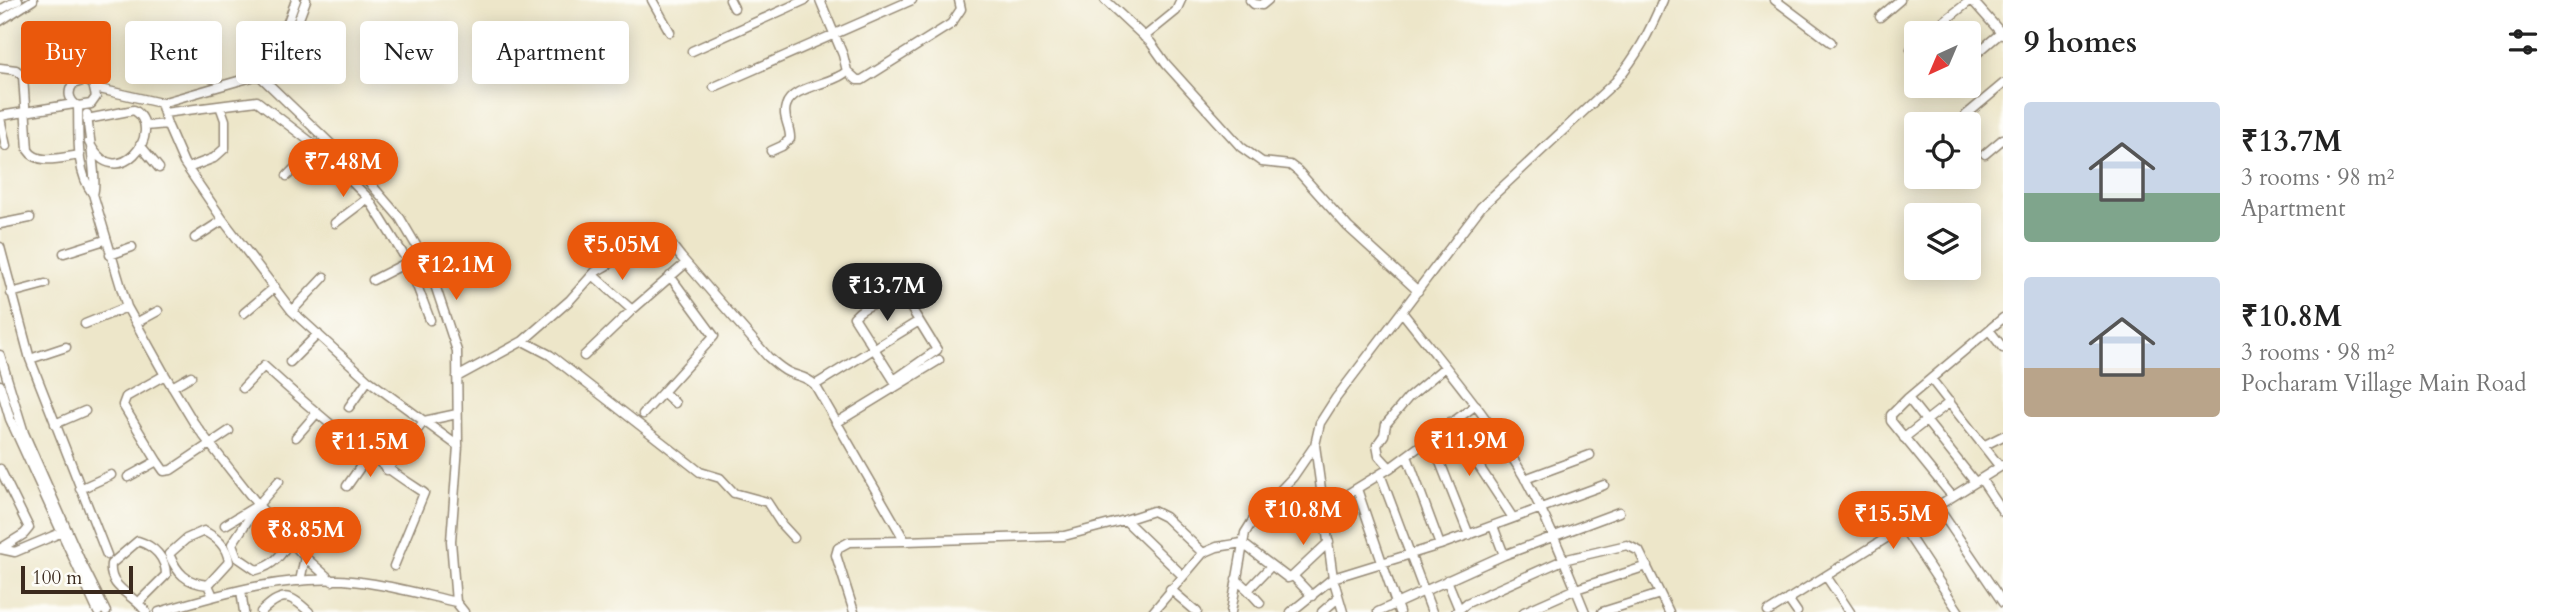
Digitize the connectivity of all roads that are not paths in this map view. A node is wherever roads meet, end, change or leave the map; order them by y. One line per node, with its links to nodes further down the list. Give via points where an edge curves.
1 (18, 0): 18 (street)
2 (33, 0): 20 (street)
3 (296, 0): 21 (street)
4 (306, 0): 22 (street)
5 (652, 0): 24 (street)
6 (805, 0): 30 (street)
7 (820, 0): 25 (street)
8 (912, 0): 25 (street)
9 (959, 0): 32 (street, via 961,9 951,24 862,80)
10 (1105, 0): 27 (street)
11 (1181, 0): 27 (street, via 1176,11)
12 (1250, 0): 13 (street, via 1262,5)
13 (1268, 0)
14 (1663, 0): 79 (street, via 1649,35 1626,69 1481,207)
15 (1775, 0): 28 (street)
16 (1900, 0): 19 (street)
17 (1971, 0): 23 (street); 26 (street)
18 (0, 10)
19 (1880, 17)
20 (0, 21)
21 (288, 21)
22 (298, 21)
23 (1944, 21)
24 (670, 32)
25 (835, 32): 32 (street); 36 (street)
26 (2002, 33): 29 (street)
27 (1144, 37): 79 (street, via 1241,147 1262,162 1290,165 1298,171 1348,227)
28 (1831, 41)
29 (1981, 50)
30 (692, 51)
31 (0, 68): 41 (street, via 23,76)
32 (847, 71): 53 (street, via 790,98 785,109 790,139)
33 (236, 82): 38 (street)
34 (268, 84): 106 (street, via 363,175 400,218 429,267 457,351)
35 (2003, 84): 42 (street)
36 (714, 87)
37 (95, 88): 38 (street); 39 (street, via 96,97); 39 (street, via 85,80 73,84 69,96)
38 (161, 103): 43 (street)
39 (80, 105): 41 (street); 45 (street); 55 (street)
40 (220, 106): 43 (street); 52 (street, via 257,101); 57 (street, via 225,148 214,158)
41 (27, 111): 44 (street); 55 (street, via 28,150 35,159)
42 (1970, 112)
43 (164, 113): 46 (street)
44 (0, 117): 51 (street)
45 (87, 119): 47 (street, via 134,110); 49 (street)
46 (167, 124): 47 (street); 57 (street)
47 (146, 126): 50 (street)
48 (2003, 139): 54 (street)
49 (89, 142): 50 (street, via 99,158 110,164 130,158); 59 (street, via 96,186)
50 (140, 145): 56 (street)
51 (6, 146)
52 (316, 146): 58 (street); 60 (street)
53 (771, 151)
54 (1985, 154)
55 (80, 155): 59 (street)
56 (159, 168)
57 (188, 168): 62 (street)
58 (286, 176)
59 (93, 194): 66 (street)
60 (368, 198): 63 (street); 71 (street)
61 (30, 218): 64 (street)
62 (223, 220): 65 (street); 78 (street)
63 (335, 223)
64 (0, 224)
65 (195, 237)
66 (105, 240): 69 (street); 70 (street)
67 (0, 247): 80 (street)
68 (132, 247): 70 (street)
69 (64, 253)
70 (110, 254): 81 (street)
71 (408, 262): 76 (street); 88 (street)
72 (686, 263): 73 (street, via 663,234); 74 (street); 111 (street, via 768,357)
73 (593, 275): 82 (street); 94 (street)
74 (670, 276): 82 (street); 114 (street, via 714,336)
75 (324, 278): 84 (street)
76 (373, 280)
77 (45, 284): 80 (street)
78 (275, 287): 84 (street); 86 (street)
79 (1418, 292): 85 (street)
80 (11, 293): 100 (street)
81 (127, 307): 90 (street); 91 (street)
82 (632, 310): 99 (street)
83 (158, 311): 90 (street)
84 (292, 311): 93 (street)
85 (1402, 312): 103 (street); 135 (street, via 1336,398 1320,423)
86 (244, 313)
87 (2003, 318): 92 (street)
88 (430, 320)
89 (919, 321): 96 (street); 96 (street, via 905,301 882,300 857,313 853,317); 109 (street, via 936,352)
90 (136, 323): 104 (street)
91 (85, 324)
92 (1989, 330): 97 (street); 107 (street)
93 (318, 334): 102 (street); 108 (street)
94 (523, 341): 106 (street); 171 (street, via 550,355 700,472 720,478 734,493 767,502)
95 (66, 347): 100 (street)
96 (873, 348): 109 (street); 111 (street)
97 (2003, 348)
98 (0, 355): 215 (street, via 24,433)
99 (584, 356)
100 (30, 359): 128 (street)
101 (939, 360): 109 (street)
102 (290, 362)
103 (1445, 367): 118 (street); 143 (street, via 1418,388 1386,424 1377,445)
104 (164, 375): 112 (street); 141 (street, via 126,397 123,405)
105 (191, 376): 112 (street)
106 (457, 377): 122 (street)
107 (1931, 379): 115 (street); 116 (street)
108 (368, 380): 119 (street); 124 (street)
109 (895, 382): 127 (street)
110 (0, 385): 168 (street, via 10,419)
111 (815, 385): 127 (street)
112 (172, 387): 134 (street)
113 (243, 388): 121 (street, via 264,366)
114 (663, 392): 117 (street); 123 (street)
115 (1908, 398): 125 (street); 133 (street, via 1891,419)
116 (1950, 402): 125 (street); 136 (street)
117 (674, 404)
118 (1476, 405): 126 (street); 149 (street)
119 (349, 407)
120 (85, 411): 128 (street)
121 (316, 414): 131 (street); 138 (street)
122 (457, 414): 124 (street); 137 (street)
123 (643, 414)
124 (424, 421): 137 (street); 145 (street)
125 (1927, 421): 133 (street); 150 (street)
126 (1450, 422): 132 (street); 163 (street)
127 (836, 423): 173 (street)
128 (55, 424): 154 (street)
129 (229, 431): 134 (street)
130 (2003, 436): 136 (street)
131 (296, 437)
132 (1430, 437): 139 (street); 169 (street)
133 (1904, 439): 156 (street)
134 (210, 444): 141 (street, via 168,472); 157 (street)
135 (1315, 445): 159 (street); 175 (street, via 1293,477 1255,517)
136 (1984, 445): 142 (street)
137 (458, 446): 207 (street, via 451,541)
138 (368, 456): 145 (street); 153 (street)
139 (1407, 456): 143 (street); 176 (street)
140 (1590, 456): 149 (street)
141 (157, 461): 148 (street)
142 (2001, 466): 150 (street)
143 (1390, 468): 146 (street)
144 (0, 469): 177 (street, via 29,528)
145 (387, 470): 185 (street, via 424,494)
146 (1380, 474): 155 (street); 179 (street)
147 (111, 475): 154 (street)
148 (128, 477)
149 (1525, 479): 160 (street)
150 (1978, 480): 156 (street); 162 (street)
151 (279, 481): 157 (street)
152 (1604, 485): 160 (street)
153 (347, 486)
154 (79, 489): 180 (street)
155 (1357, 489): 159 (street); 184 (street)
156 (1952, 496): 158 (street)
157 (258, 505): 165 (street); 172 (street); 172 (street, via 232,544 237,557 256,570 268,567)
158 (1937, 506): 167 (street); 210 (street)
159 (1325, 508): 174 (street)
160 (1540, 509): 163 (street); 170 (street)
161 (1619, 512): 170 (street)
162 (2003, 512)
163 (1513, 518): 166 (street)
164 (1125, 520): 173 (street, via 1064,536); 178 (street, via 1157,512); 188 (street)
165 (225, 525)
166 (1493, 526): 169 (street); 181 (street)
167 (1903, 527): 190 (street); 238 (street)
168 (60, 533): 177 (street, via 15,552); 214 (street)
169 (1469, 535): 176 (street)
170 (1552, 535): 181 (street); 183 (street)
171 (794, 538)
172 (290, 540): 182 (street)
173 (905, 541): 222 (street, via 849,542 838,548 836,555)
174 (1329, 542): 189 (street); 191 (street)
175 (1242, 543): 178 (street); 186 (street); 192 (street)
176 (1440, 545): 179 (street)
177 (1, 549)
178 (1203, 553): 188 (street)
179 (1410, 554): 184 (street); 201 (street)
180 (107, 555)
181 (1504, 555): 193 (street)
182 (305, 557): 194 (street); 195 (street)
183 (1563, 560): 187 (street, via 1627,545 1639,551); 198 (street); 212 (street)
184 (1381, 564): 191 (street); 211 (street)
185 (394, 566)
186 (1271, 566): 189 (street, via 1288,578); 200 (street)
187 (1647, 566): 198 (street); 202 (street)
188 (1182, 575): 197 (street)
189 (1293, 576): 204 (street)
190 (1826, 576): 206 (street); 237 (street)
191 (1333, 578): 204 (street); 205 (street)
192 (1236, 579): 200 (street); 224 (street)
193 (1447, 580): 201 (street); 212 (street)
194 (300, 581): 195 (street); 199 (street)
195 (332, 581): 207 (street, via 360,581)
196 (208, 585): 196 (street, via 229,562 218,539 204,531 169,554 183,577); 203 (street)
197 (1170, 589): 213 (street); 223 (street)
198 (1576, 589): 231 (street); 232 (street)
199 (241, 590): 203 (street); 218 (street)
200 (1248, 590): 209 (street)
201 (1423, 591): 211 (street); 229 (street)
202 (1660, 594): 233 (street); 234 (street)
203 (213, 596): 217 (street)
204 (1312, 596): 225 (street)
205 (1338, 597): 226 (street); 227 (street)
206 (1788, 599): 235 (street); 236 (street)
207 (456, 601): 221 (street)
208 (139, 602): 208 (street, via 127,596 110,573 111,564 138,541 152,546 166,566 166,575); 216 (street)
209 (1260, 603)
210 (2003, 603)
211 (1397, 608): 228 (street)
212 (1461, 608): 230 (street)
213 (1194, 611)
214 (98, 612)
215 (106, 612)
216 (146, 612)
217 (159, 612)
218 (244, 612)
219 (261, 612): 220 (street, via 282,596)
220 (309, 612)
221 (464, 612)
222 (854, 612)
223 (1153, 612)
224 (1231, 612)
225 (1292, 612)
226 (1322, 612)
227 (1343, 612)
228 (1378, 612)
229 (1432, 612)
230 (1474, 612)
231 (1524, 612)
232 (1585, 612)
233 (1602, 612)
234 (1669, 612)
235 (1768, 612)
236 (1797, 612)
237 (1850, 612)
238 (1959, 612)

